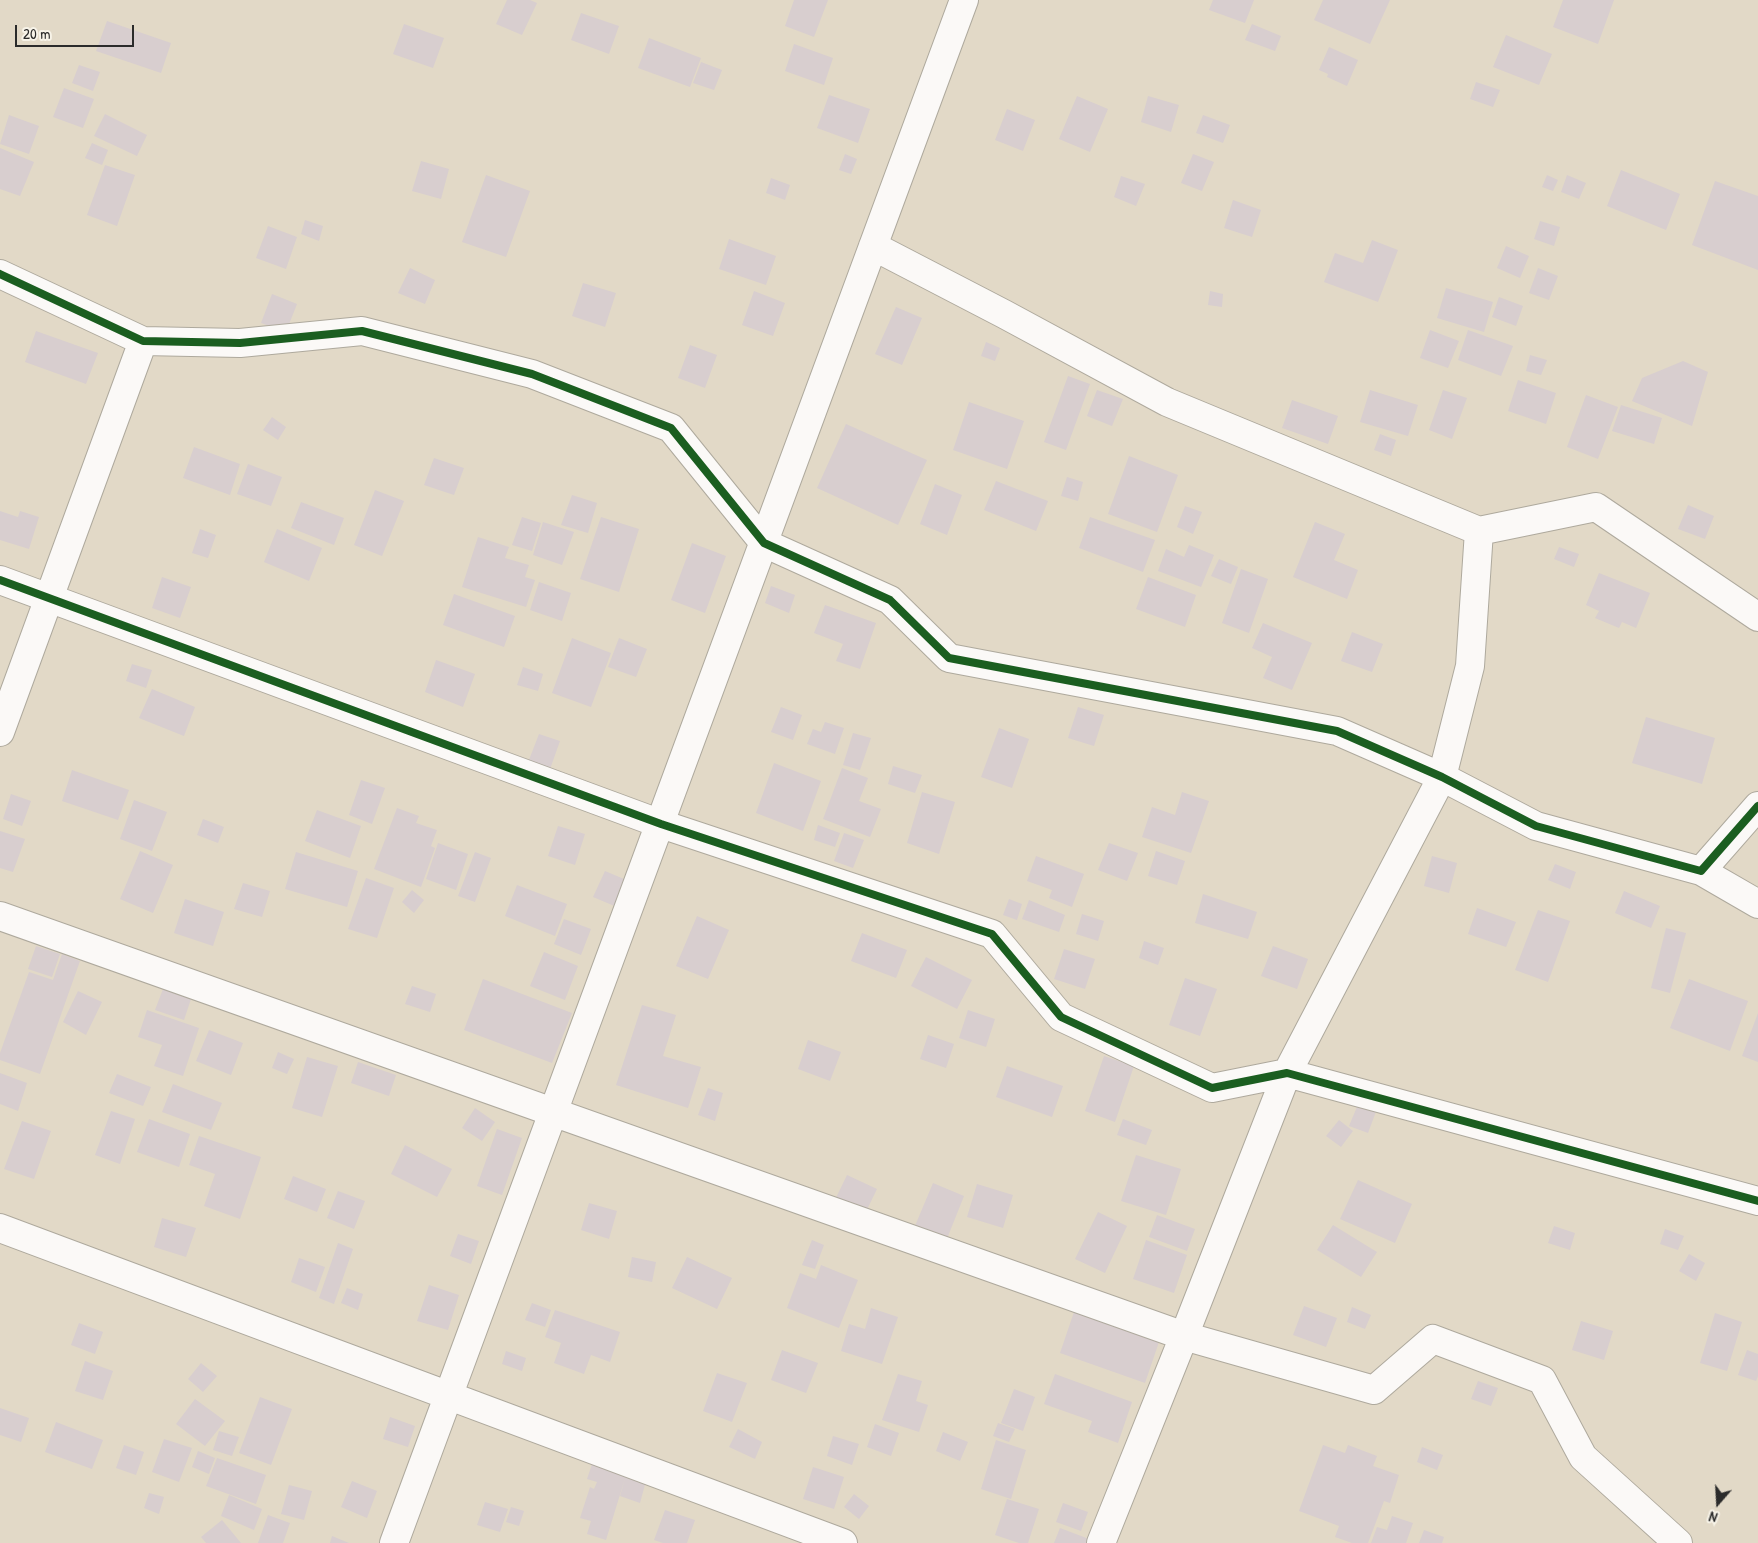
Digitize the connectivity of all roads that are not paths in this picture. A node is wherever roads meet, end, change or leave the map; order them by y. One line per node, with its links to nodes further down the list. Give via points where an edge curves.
1 (964, 0): 2 (street)
2 (874, 246): 5 (street, via 1167,402); 6 (street)
3 (0, 274): 4 (street)
4 (143, 341): 6 (street, via 240,343 362,331 532,374 672,428); 8 (street)
5 (1479, 531): 9 (street, via 1596,507); 11 (street, via 1470,666)
6 (764, 543): 11 (street, via 890,600 949,658 1337,731); 13 (street)
7 (0, 580): 8 (street)
8 (49, 597): 10 (street); 13 (street)
9 (1758, 617)
10 (0, 732)
11 (1442, 777): 14 (street, via 1536,826); 17 (street)
12 (1758, 806): 14 (street)
13 (661, 824): 17 (street, via 992,934 1061,1017 1212,1088); 18 (street)
14 (1701, 870): 15 (street)
15 (1758, 904)
16 (0, 916): 18 (street)
17 (1287, 1073): 19 (street); 21 (street)
18 (554, 1113): 21 (street); 22 (street)
19 (1758, 1200)
20 (0, 1228): 22 (street)
21 (1184, 1336): 25 (street); 26 (street, via 1374,1390 1433,1339 1542,1380 1583,1457)
22 (448, 1396): 23 (street); 24 (street)
23 (394, 1543)
24 (843, 1543)
25 (1101, 1543)
26 (1678, 1543)

